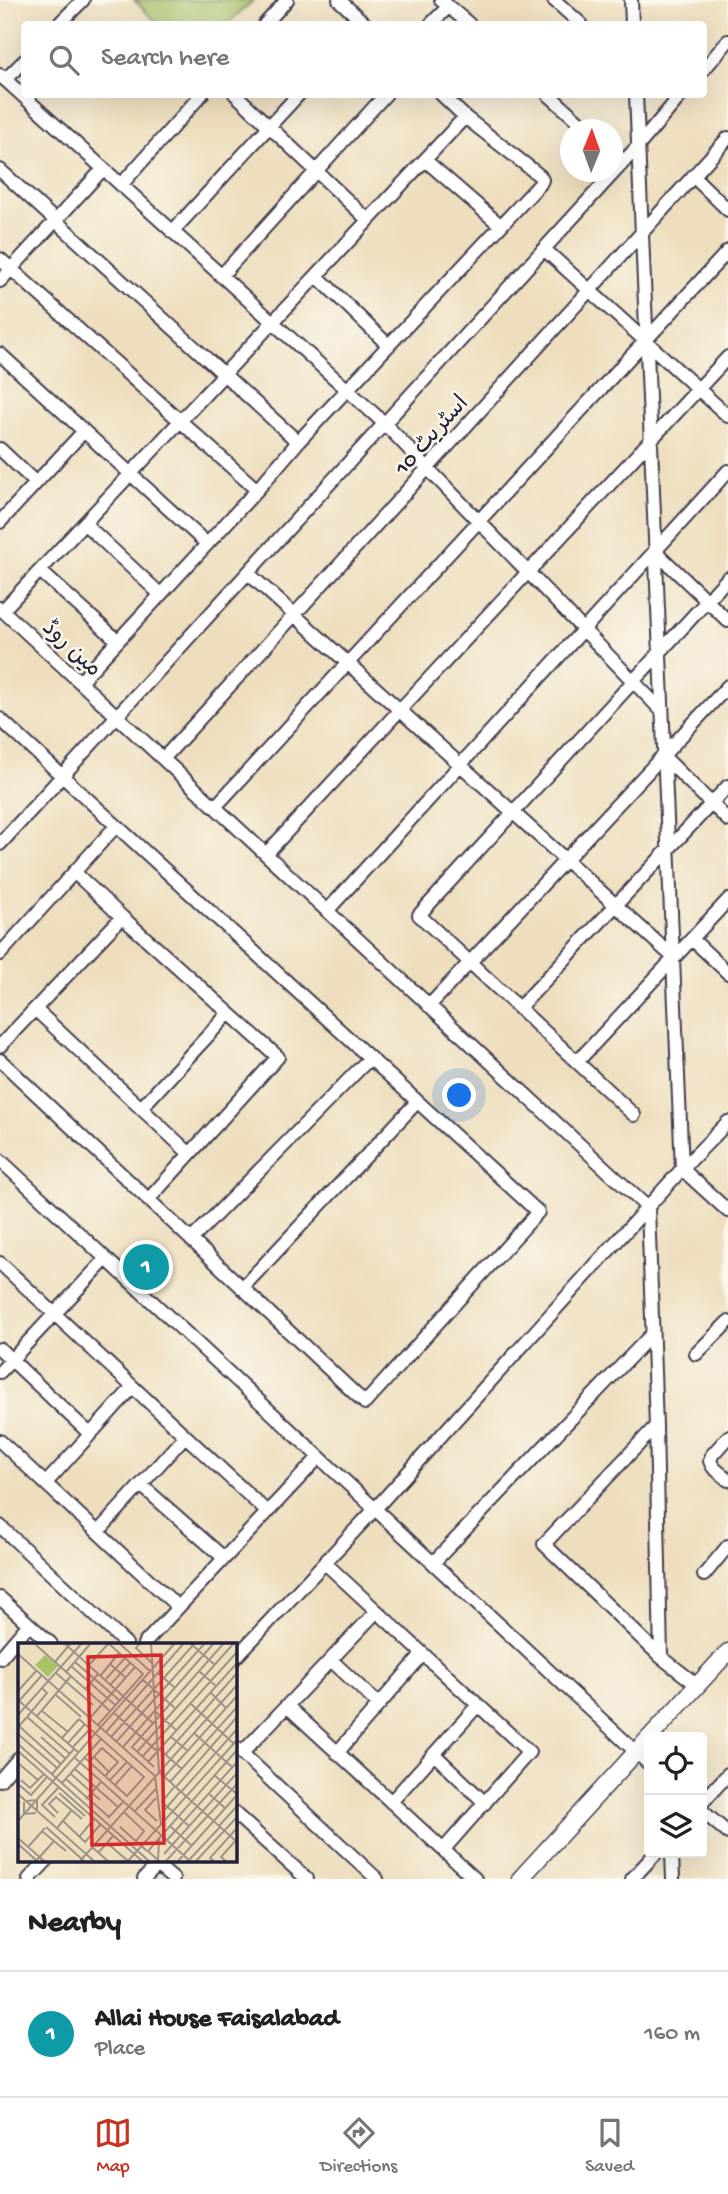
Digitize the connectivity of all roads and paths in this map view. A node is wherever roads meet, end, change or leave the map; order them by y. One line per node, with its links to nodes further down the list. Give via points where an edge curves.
1 (83, 0): 7 (street)
2 (287, 0): 8 (street)
3 (339, 0): 9 (street)
4 (554, 0): 12 (street)
5 (631, 0): 13 (street)
6 (445, 3): 10 (street); 11 (street)
7 (62, 21)
8 (268, 21)
9 (361, 21)
10 (433, 21)
11 (466, 21)
12 (578, 21)
13 (632, 21)
14 (728, 41): 16 (street)
15 (21, 63): 17 (street)
16 (707, 66)
17 (3, 78): 18 (street)
18 (21, 94)
19 (25, 98): 35 (street)
20 (198, 98): 39 (street)
21 (239, 98): 30 (street)
22 (295, 98): 30 (street)
23 (382, 98): 37 (street)
24 (445, 98): 28 (street)
25 (552, 98): 29 (street)
26 (636, 98): 32 (street)
27 (679, 98): 32 (street)
28 (465, 117): 33 (street); 43 (street, via 542,180)
29 (576, 119)
30 (269, 127): 37 (street); 44 (street)
31 (728, 138): 38 (street, اسٹریٹ 10)
32 (639, 145): 34 (street); 45 (street)
33 (425, 160): 42 (street); 43 (street)
34 (624, 161): 46 (street)
35 (103, 169): 39 (street); 41 (street)
36 (0, 170): 41 (street)
37 (316, 171): 42 (street); 50 (street)
38 (693, 176): 40 (street); 45 (street, اسٹریٹ 10)
39 (121, 185): 44 (street)
40 (728, 210)
41 (55, 220): 49 (street); 59 (street)
42 (368, 220): 51 (street)
43 (500, 225): 56 (street)
44 (173, 232): 50 (street)
45 (642, 233): 53 (street, اسٹریٹ 10); 55 (street)
46 (544, 248): 53 (street); 64 (street)
47 (728, 251): 55 (street)
48 (0, 259): 49 (street)
49 (11, 269): 52 (street); 63 (street)
50 (221, 276): 54 (street)
51 (317, 276): 54 (street); 56 (street)
52 (0, 281)
53 (590, 290): 55 (street); 69 (street, اسٹریٹ 10)
54 (273, 323): 59 (street); 60 (street)
55 (646, 340): 61 (street); 66 (street); 74 (street)
56 (388, 345): 60 (street)
57 (0, 354): 65 (street)
58 (728, 357): 61 (street)
59 (225, 374): 63 (street); 67 (street)
60 (347, 389): 64 (street); 67 (street)
61 (698, 389): 62 (street); 66 (street)
62 (728, 416)
63 (181, 421): 71 (street); 73 (street)
64 (384, 423): 69 (street); 80 (street)
65 (84, 431): 71 (street); 72 (street)
66 (650, 440): 78 (street); 81 (street)
67 (298, 442): 73 (street)
68 (0, 449): 72 (street)
69 (428, 468): 74 (street); 86 (street, اسٹریٹ 10)
70 (728, 471): 78 (street)
71 (131, 475): 76 (street); 77 (street)
72 (36, 483): 75 (street)
73 (257, 490): 77 (street)
74 (478, 520): 81 (street); 91 (street)
75 (0, 522)
76 (85, 524): 79 (street); 83 (street)
77 (207, 544): 83 (street)
78 (655, 551): 84 (street); 88 (street); 90 (street)
79 (40, 571): 85 (street); 89 (street)
80 (248, 572): 86 (street); 97 (street)
81 (527, 572): 88 (street); 95 (street)
82 (728, 578): 84 (street)
83 (160, 593): 89 (street)
84 (708, 600): 87 (street); 90 (street)
85 (1, 609): 93 (street, مین روڈ)
86 (294, 614): 91 (street); 100 (street, اسٹریٹ 10)
87 (728, 621)
88 (583, 629): 92 (street); 101 (street)
89 (118, 640): 93 (street)
90 (659, 653): 92 (street); 96 (street)
91 (348, 663): 95 (street); 105 (street)
92 (633, 681): 96 (street); 106 (street)
93 (80, 682): 97 (street, مین روڈ)
94 (728, 686): 99 (street)
95 (400, 710): 101 (street); 111 (street)
96 (661, 710): 99 (street)
97 (117, 716): 100 (street, مین روڈ); 102 (street)
98 (1, 722): 102 (street)
99 (663, 756): 104 (street); 110 (street); 112 (street)
100 (163, 759): 105 (street, مین روڈ)
101 (460, 765): 106 (street); 116 (street)
102 (63, 775): 108 (street); 109 (street)
103 (728, 786): 104 (street)
104 (711, 804): 107 (street); 110 (street)
105 (215, 807): 111 (street, مین روڈ)
106 (513, 812): 112 (street); 121 (street, via 419,915)
107 (728, 820)
108 (116, 826): 113 (street); 128 (street)
109 (0, 844)
110 (667, 851): 115 (street); 120 (street)
111 (266, 855): 116 (street, مین روڈ)
112 (566, 860): 115 (street); 121 (street)
113 (74, 872): 117 (street); 119 (street)
114 (728, 900): 118 (street)
115 (616, 905): 120 (street); 124 (street)
116 (327, 911): 123 (street, مین روڈ)
117 (122, 917): 125 (street); 126 (street)
118 (692, 939): 120 (street); 122 (street)
119 (0, 954)
120 (672, 958): 130 (street); 137 (street)
121 (470, 962): 123 (street); 124 (street)
122 (728, 973)
123 (429, 1006): 139 (street, مین روڈ)
124 (519, 1008): 130 (street)
125 (35, 1009): 127 (street); 132 (street)
126 (228, 1014): 132 (street); 135 (street, via 278,1057)
127 (0, 1046)
128 (370, 1058): 131 (street); 141 (street)
129 (0, 1060): 138 (street)
130 (577, 1062): 133 (street)
131 (417, 1102): 144 (street); 144 (street, via 538,1212 365,1403)
132 (141, 1108): 135 (street)
133 (634, 1115)
134 (728, 1122): 137 (street)
135 (190, 1154): 138 (street)
136 (0, 1160): 142 (street)
137 (682, 1168): 139 (street); 140 (street)
138 (148, 1200): 141 (street)
139 (648, 1208): 147 (street); 162 (street)
140 (728, 1211)
141 (191, 1240): 144 (street)
142 (106, 1259): 145 (street); 158 (street)
143 (0, 1263): 145 (street)
144 (242, 1288)
145 (54, 1314): 150 (street); 152 (street)
146 (728, 1322): 149 (street)
147 (653, 1334): 153 (street); 169 (street)
148 (0, 1349): 150 (street)
149 (696, 1354)
150 (11, 1360): 151 (street); 154 (street)
151 (0, 1372)
152 (133, 1387): 154 (street); 155 (street)
153 (656, 1426): 181 (street); 181 (street, via 544,1544)
154 (90, 1434): 160 (street)
155 (185, 1436): 161 (street); 163 (street)
156 (728, 1437): 159 (street, via 710,1461)
157 (0, 1441): 160 (street)
158 (319, 1457): 162 (street); 163 (street)
159 (728, 1480)
160 (46, 1483): 165 (street)
161 (141, 1485): 165 (street); 167 (street)
162 (375, 1509): 168 (street); 169 (street)
163 (267, 1512): 167 (street)
164 (0, 1526): 176 (street)
165 (98, 1532): 172 (street)
166 (728, 1546): 170 (street)
167 (224, 1558): 172 (street)
168 (325, 1563): 173 (street); 180 (street)
169 (433, 1563): 191 (street)
170 (704, 1575)
171 (0, 1598): 174 (street)
172 (178, 1607): 177 (street)
173 (377, 1611): 179 (street); 183 (street)
174 (29, 1624): 175 (street); 182 (street)
175 (50, 1643)
176 (126, 1643)
177 (145, 1643)
178 (728, 1652): 184 (main road)
179 (423, 1654): 185 (street); 186 (street)
180 (236, 1657)
181 (661, 1657): 184 (street)
182 (0, 1658)
183 (331, 1660): 185 (street); 187 (street)
184 (697, 1685): 188 (main road)
185 (379, 1705): 192 (street)
186 (478, 1705): 193 (street); 200 (street, via 529,1752)
187 (287, 1706): 190 (street); 192 (street)
188 (654, 1732)
189 (644, 1743): 191 (main road)
190 (238, 1750): 213 (street)
191 (636, 1752): 194 (street); 215 (main road)
192 (337, 1753): 199 (street)
193 (434, 1754): 199 (street); 200 (street)
194 (644, 1759)
195 (18, 1760): 197 (street)
196 (728, 1774): 198 (street)
197 (0, 1780)
198 (707, 1797)
199 (391, 1802): 204 (street)
200 (485, 1802): 204 (street)
201 (236, 1815): 212 (street)
202 (707, 1815): 203 (street)
203 (728, 1833)
204 (444, 1849): 214 (street)
205 (651, 1858): 216 (street)
206 (672, 1858): 217 (street)
207 (45, 1862): 209 (street)
208 (160, 1862): 210 (street); 211 (street)
209 (29, 1879)
210 (144, 1879)
211 (173, 1879)
212 (307, 1879)
213 (377, 1879)
214 (475, 1879)
215 (520, 1879)
216 (632, 1879)
217 (673, 1879)

